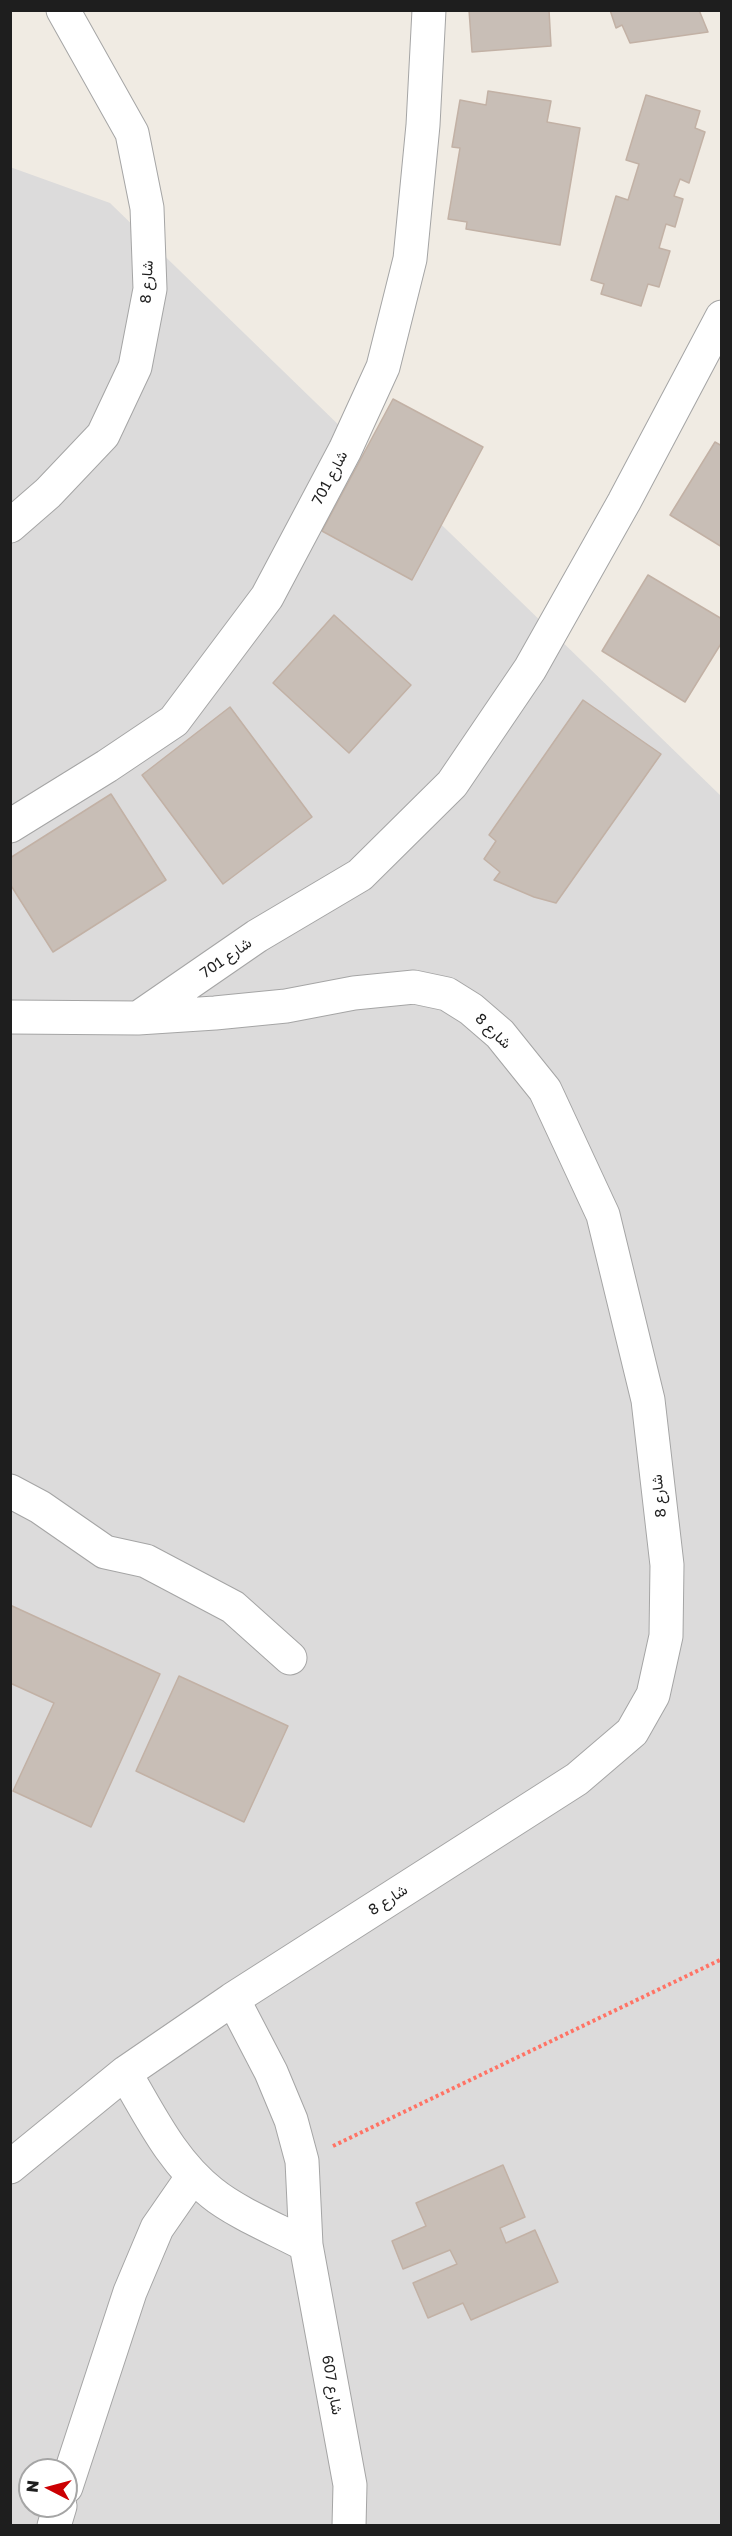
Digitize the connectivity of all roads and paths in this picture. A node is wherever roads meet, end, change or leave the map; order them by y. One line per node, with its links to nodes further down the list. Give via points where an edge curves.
1 (63, 10): 4 (street, شارع 8, via 132,134 147,208 150,289 135,367 103,435)
2 (429, 10): 5 (street, شارع 701, via 410,259 383,367 345,450 267,597 174,721)
3 (722, 317): 7 (street, شارع 701, via 530,669 452,784 360,875 257,936)
4 (10, 526)
5 (10, 826)
6 (10, 1017): 7 (street, شارع 8)
7 (138, 1018): 11 (street, شارع 8, via 286,1006 414,987 447,994 500,1034 545,1090 603,1215 648,1400 667,1565 666,1636 653,1695 632,1732 577,1779)
8 (10, 1491): 9 (street, via 105,1552 146,1561 233,1607)
9 (290, 1658)
10 (722, 1959): 13 (path)
11 (233, 1999): 12 (street, شارع 8); 13 (street, شارع 607, via 271,2072 291,2120)
12 (125, 2073): 14 (street, شارع 8); 15 (street, via 170,2149)
13 (302, 2162): 16 (street, شارع 607)
14 (10, 2167)
15 (193, 2176): 16 (street, via 214,2195); 17 (street, via 157,2228 130,2292)
16 (306, 2245): 18 (street, شارع 607, via 350,2485)
17 (76, 2458)
18 (349, 2526)

